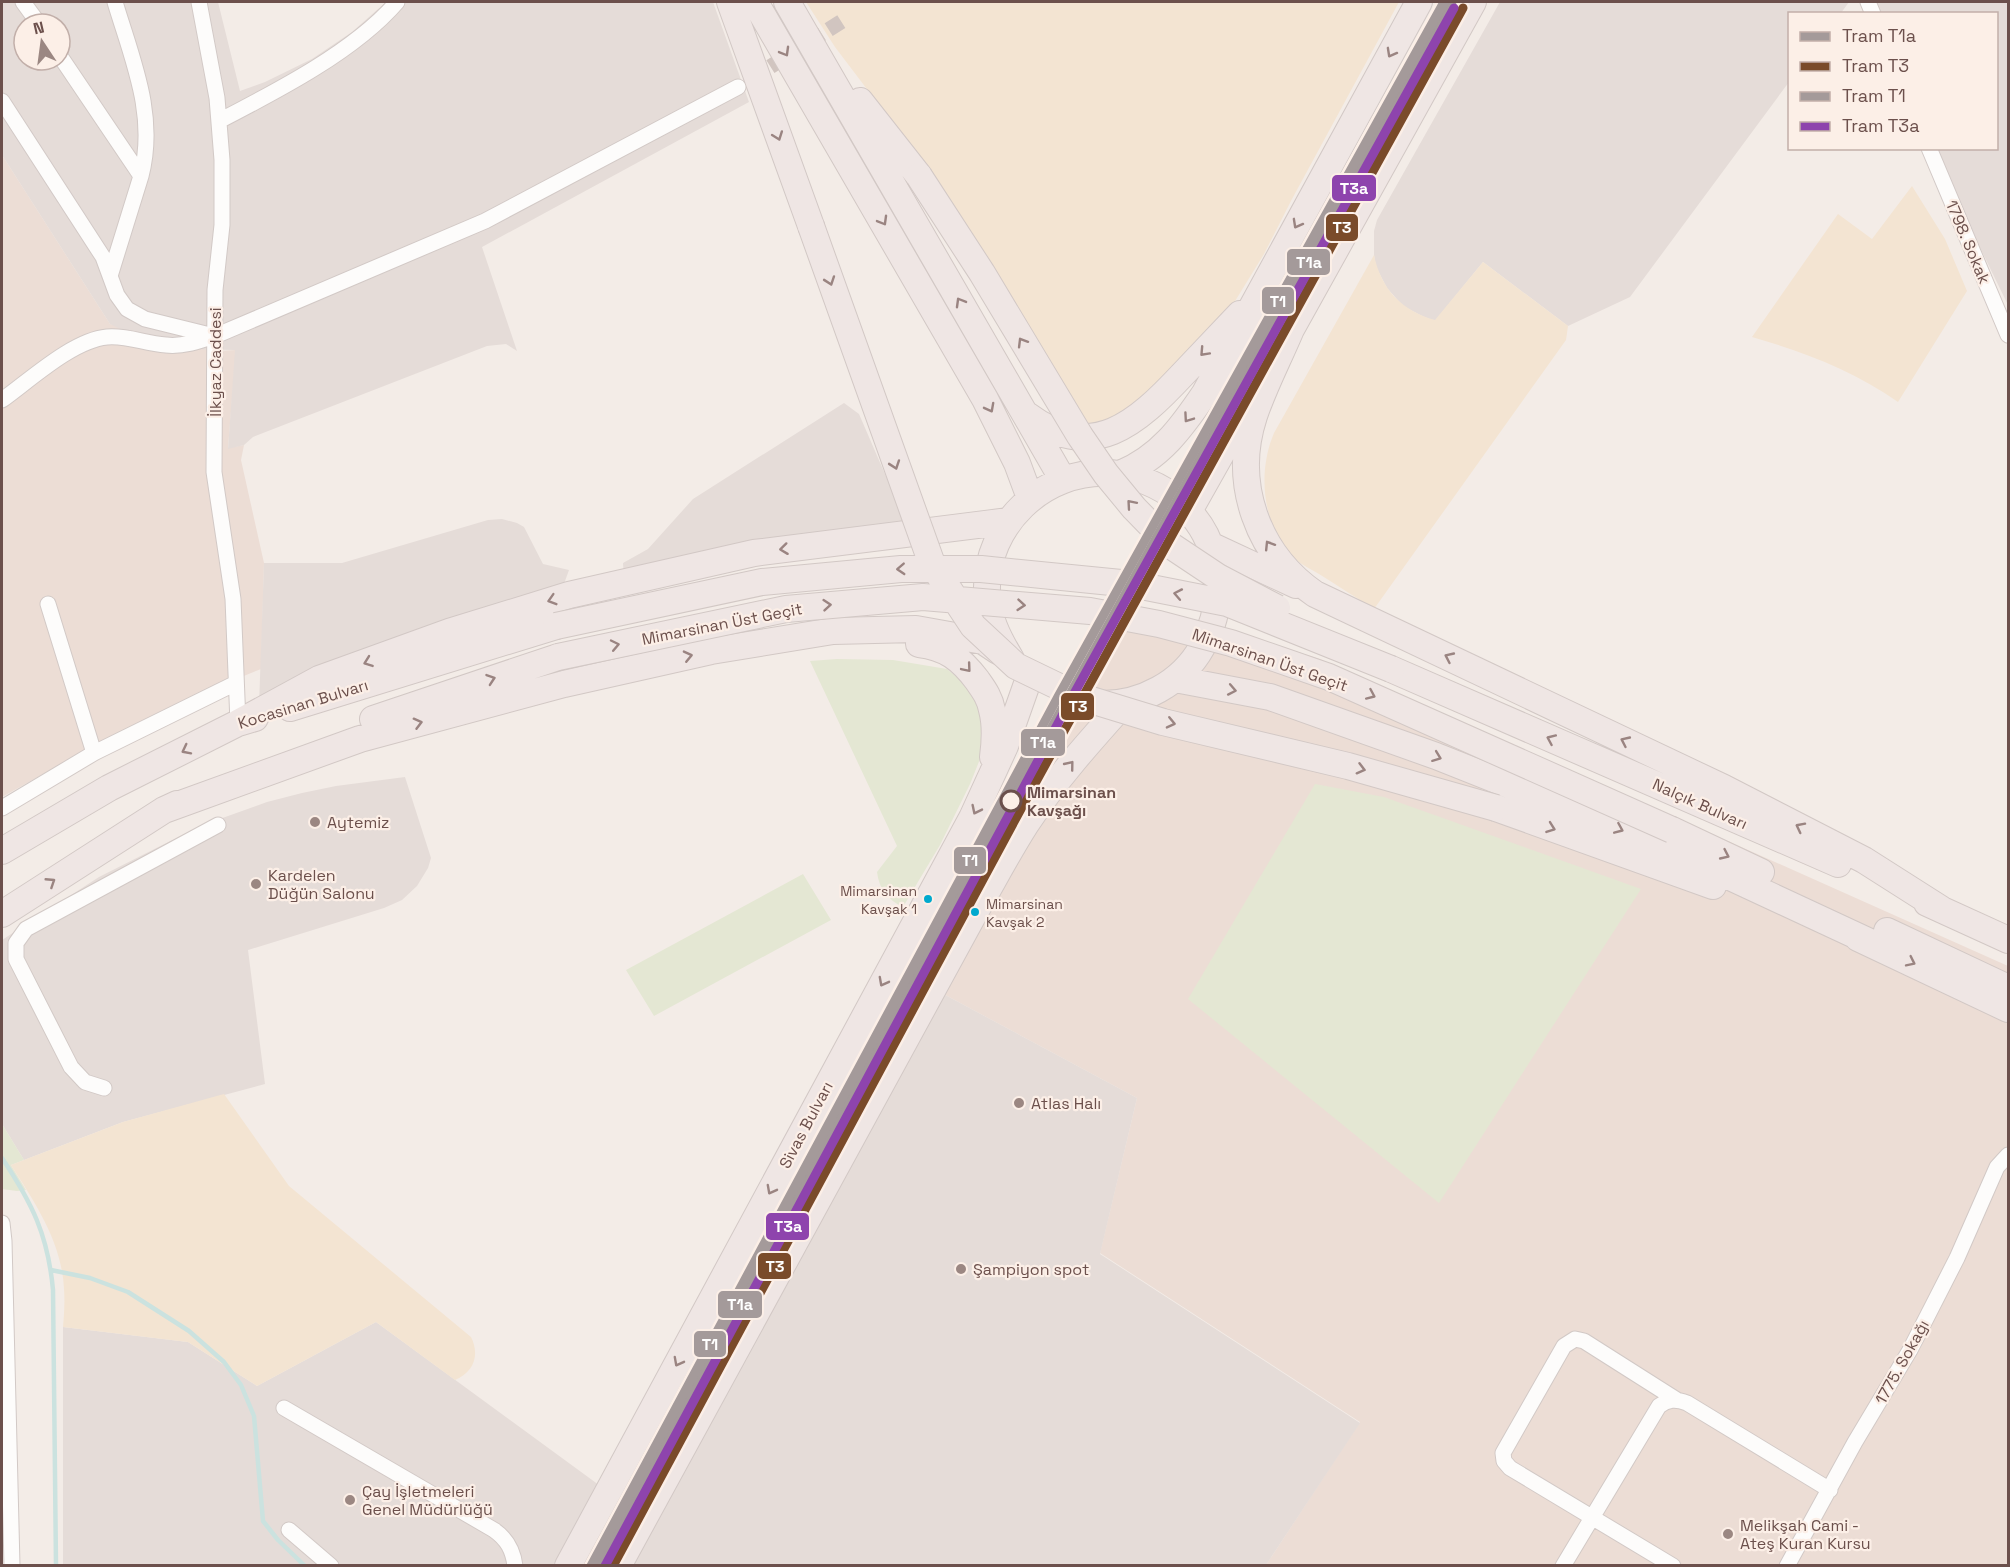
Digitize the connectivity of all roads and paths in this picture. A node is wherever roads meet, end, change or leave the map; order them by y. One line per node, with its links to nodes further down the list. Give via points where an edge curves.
1 (115, 2): 15 (street, via 146,111 148,135)
2 (199, 2): 13 (street, İlkyaz Caddesi)
3 (397, 2): 13 (street, via 359,38)
4 (730, 2): 49 (highway, one-way to 49, bridge, via 932,564 973,626 1016,666 1078,696 1163,722 1348,766 1496,808)
5 (755, 2): 25 (highway, one-way to 25, via 985,399)
6 (787, 2): 9 (highway)
7 (1419, 2): 17 (highway, one-way to 17)
8 (1473, 2): 18 (highway)
9 (800, 24): 22 (highway, one-way to 9); 34 (highway, one-way to 9, bridge, via 1218,577 1170,545 1134,508 1080,436 918,176)
10 (71, 72): 15 (street)
11 (738, 87): 20 (street, via 485,221)
12 (2, 101): 16 (street, via 103,256)
13 (219, 121): 20 (street, İlkyaz Caddesi, via 223,193)
14 (1930, 150): 19 (street, 1798. Sokak)
15 (141, 176): 16 (street)
16 (110, 276): 20 (street, via 122,303 132,313)
17 (1258, 294): 22 (highway, one-way to 22, via 1153,406 1119,430 1093,437 1069,435 1046,428); 23 (highway, one-way to 23, via 1222,365 1178,432 1146,461)
18 (1292, 327): 26 (highway); 29 (highway, one-way to 18, via 1293,576 1270,548 1254,516 1246,484 1246,455 1254,416)
19 (2008, 335)
20 (215, 336): 21 (street, via 166,345 122,336 94,339 75,347); 36 (street, İlkyaz Caddesi, via 214,472 233,599)
21 (2, 400)
22 (1025, 414): 24 (highway)
23 (1120, 474): 24 (highway); 26 (highway, via 1158,487)
24 (1063, 480): 25 (highway)
25 (1030, 498): 27 (highway)
26 (1189, 511): 28 (highway)
27 (1009, 521): 33 (highway, via 996,543 987,591 996,632); 38 (highway, one-way to 38, via 754,553 569,595 449,632 319,679)
28 (1210, 545): 29 (highway); 35 (highway, via 1218,574 1218,603 1210,632 1196,658)
29 (1315, 594): 46 (highway, one-way to 29, via 1864,860 1724,788)
30 (48, 604): 39 (street)
31 (556, 627): 34 (highway, Mimarsinan Üst Geçit, one-way to 31, bridge, via 1227,603 1131,584 981,569 901,569 762,582); 38 (highway, Kocasinan Bulvarı)
32 (833, 631): 33 (highway, via 916,629 983,641); 40 (highway, one-way to 40, via 931,645 965,664 984,690 993,713 995,742); 42 (highway, one-way to 32, via 360,739 564,684 711,651)
33 (1020, 669): 37 (highway, via 1050,691 1072,700); 40 (highway, Sivas Bulvarı, via 1009,734)
34 (1391, 669): 46 (highway, Nalçık Bulvarı, one-way to 34)
35 (1175, 679): 37 (highway); 49 (highway, one-way to 49, via 1270,698 1436,756 1667,849)
36 (236, 683): 38 (street, İlkyaz Caddesi); 39 (street)
37 (1125, 702): 64 (highway, one-way to 37, via 1025,826 1072,762)
38 (238, 723): 44 (highway, Kocasinan Bulvarı, one-way to 44, via 108,788)
39 (94, 753): 41 (street)
40 (989, 782): 63 (highway, Sivas Bulvarı, one-way to 63)
41 (2, 808)
42 (164, 810): 45 (highway, one-way to 42); 50 (highway, Mimarsinan Üst Geçit, one-way to 50, bridge, via 353,725 558,657 786,609 923,597 1090,611 1231,643 1329,677 1672,830)
43 (218, 825): 47 (street)
44 (2, 851)
45 (12, 907): 47 (street)
46 (1941, 909): 48 (highway, Nalçık Bulvarı)
47 (45, 919): 52 (street, via 22,933 16,943 16,959 70,1066 85,1082)
48 (2008, 940)
49 (1872, 943): 51 (highway, one-way to 51)
50 (2008, 988)
51 (2008, 1009)
52 (104, 1088)
53 (2008, 1155): 57 (street, 1775. Sokağı, via 1997,1167 1935,1303)
54 (2, 1223): 60 (street)
55 (1677, 1400): 57 (street); 58 (street, via 1659,1406); 58 (street, via 1584,1341 1575,1339 1564,1346 1503,1449 1503,1457 1510,1468)
56 (284, 1408): 62 (street, via 494,1530 512,1550)
57 (1830, 1490): 67 (street, 1775. Sokağı)
58 (1592, 1518): 65 (street); 66 (street)
59 (289, 1530): 61 (street)
60 (12, 1566)
61 (331, 1566)
62 (515, 1566)
63 (568, 1566)
64 (618, 1566)
65 (1563, 1566)
66 (1673, 1566)
67 (1787, 1566)

